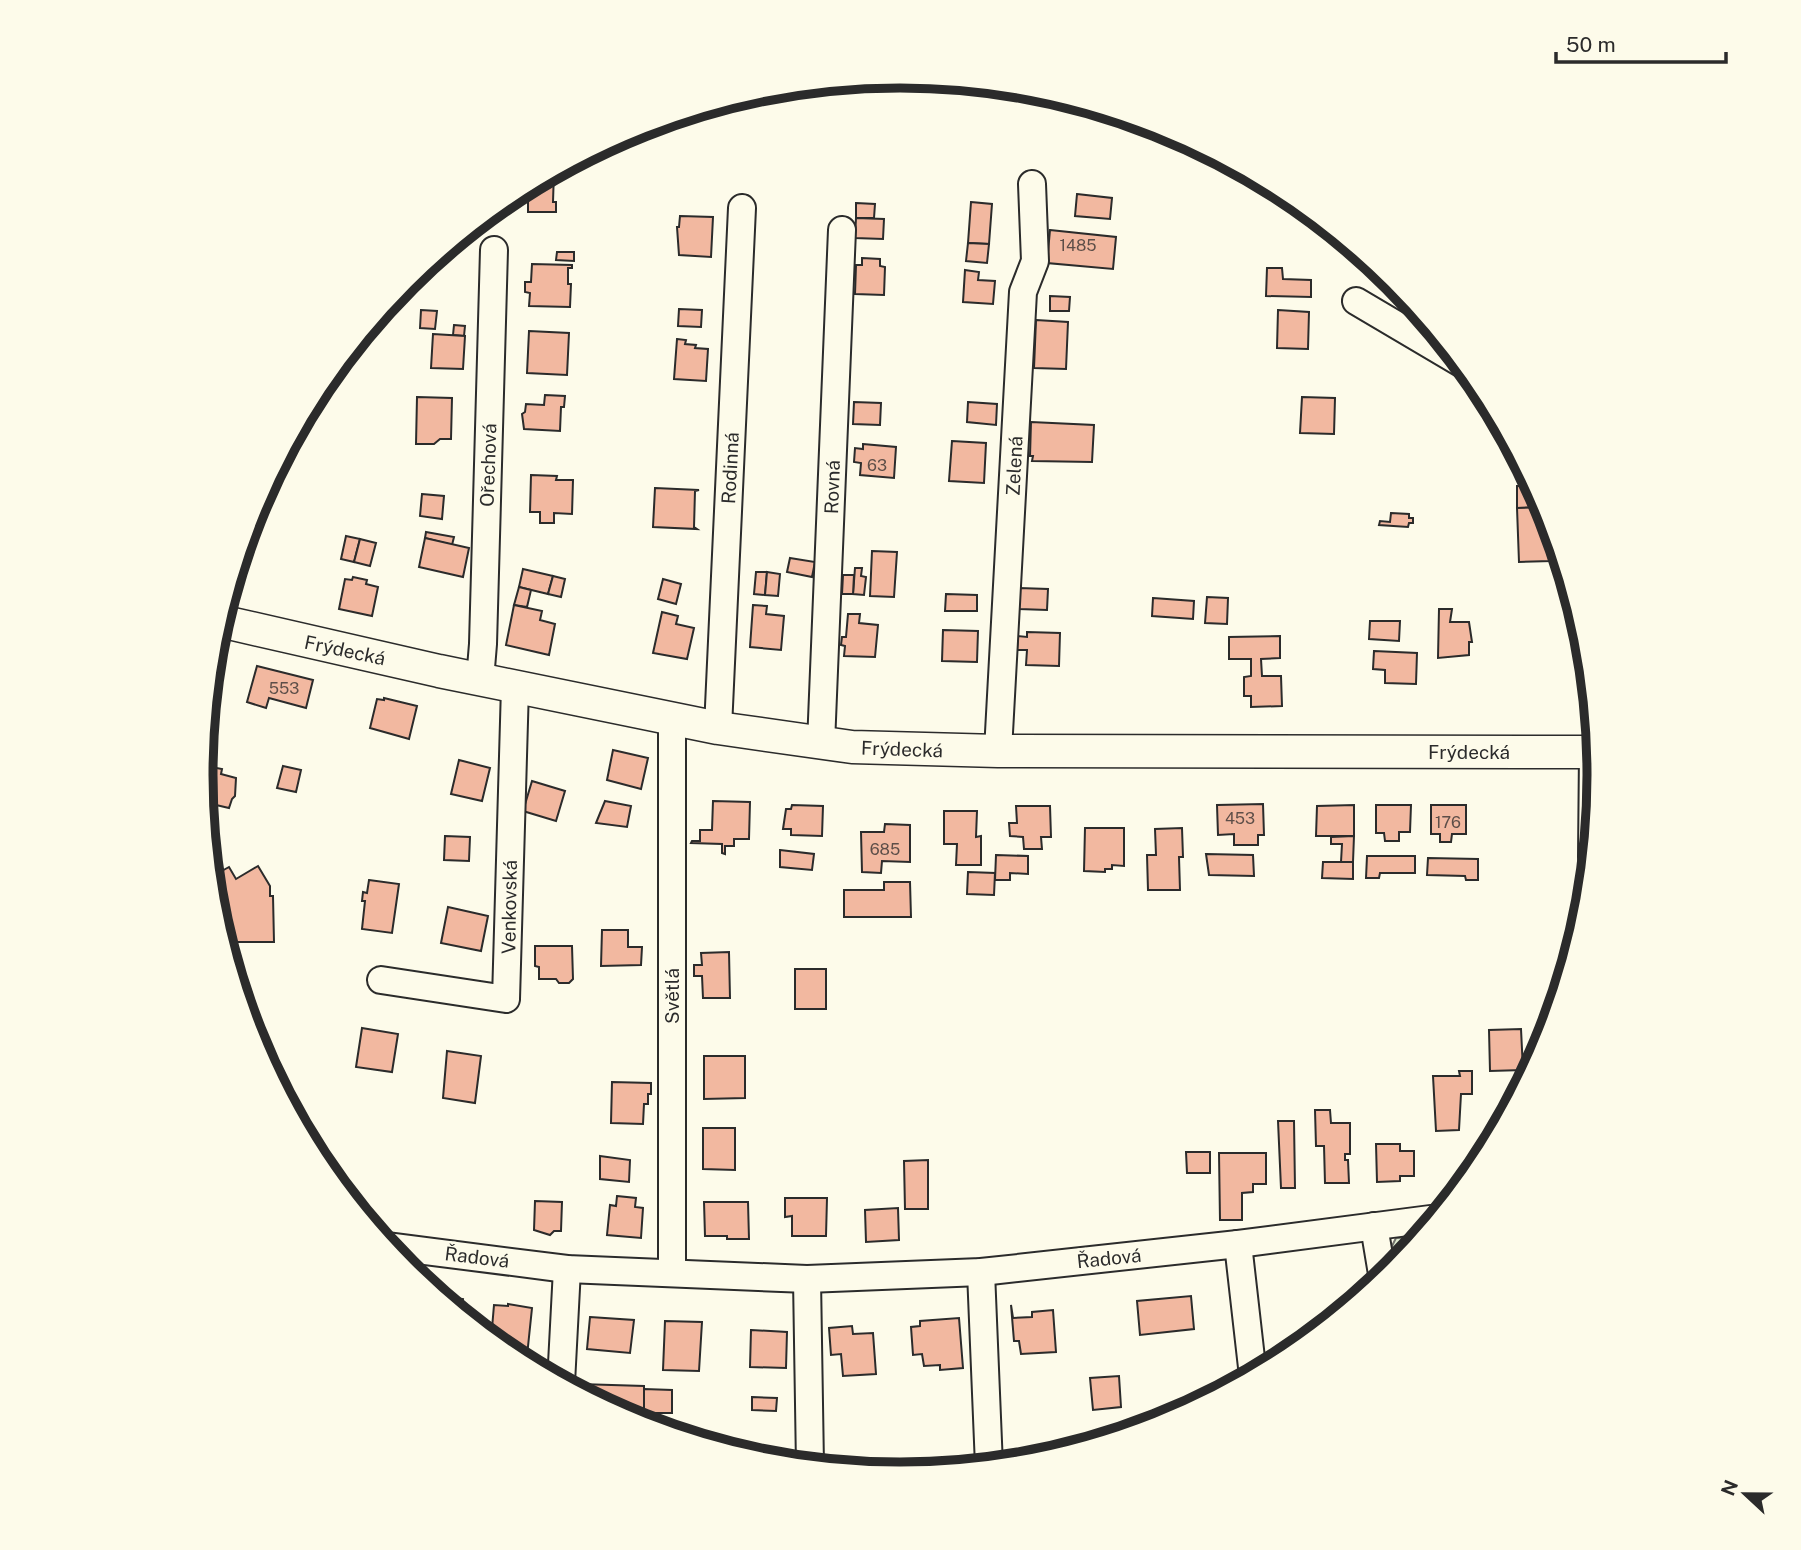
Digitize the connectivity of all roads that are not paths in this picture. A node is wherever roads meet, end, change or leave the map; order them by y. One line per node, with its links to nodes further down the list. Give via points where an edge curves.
1 (1032, 184): 13 (street, Zelená, via 1035,261 1023,292)
2 (742, 208): 11 (street, Rodinná)
3 (842, 230): 12 (street, Rovná)
4 (494, 250): 8 (street, Ořechová)
5 (1356, 301): 6 (street)
6 (1443, 352)
7 (230, 623): 8 (main road, Frýdecká)
8 (480, 680): 9 (main road, Frýdecká)
9 (515, 687): 10 (main road, Frýdecká); 15 (street, Venkovská, via 506,999)
10 (672, 719): 11 (main road, Frýdecká); 23 (street, Světlá)
11 (718, 728): 12 (main road, Frýdecká)
12 (821, 744): 13 (main road, Frýdecká)
13 (998, 751): 14 (main road, Frýdecká)
14 (1587, 752)
15 (381, 980)
16 (1424, 1220): 17 (street, Řadová)
17 (1374, 1226): 18 (street, Řadová); 20 (street)
18 (1238, 1244): 22 (street, Řadová); 25 (street)
19 (402, 1248): 21 (street, Řadová)
20 (1381, 1267)
21 (568, 1269): 23 (street, Řadová); 26 (street)
22 (981, 1272): 24 (street, Řadová); 28 (street)
23 (671, 1273): 24 (street, Řadová)
24 (807, 1279): 27 (street)
25 (1252, 1365)
26 (562, 1373)
27 (810, 1457)
28 (989, 1457)

